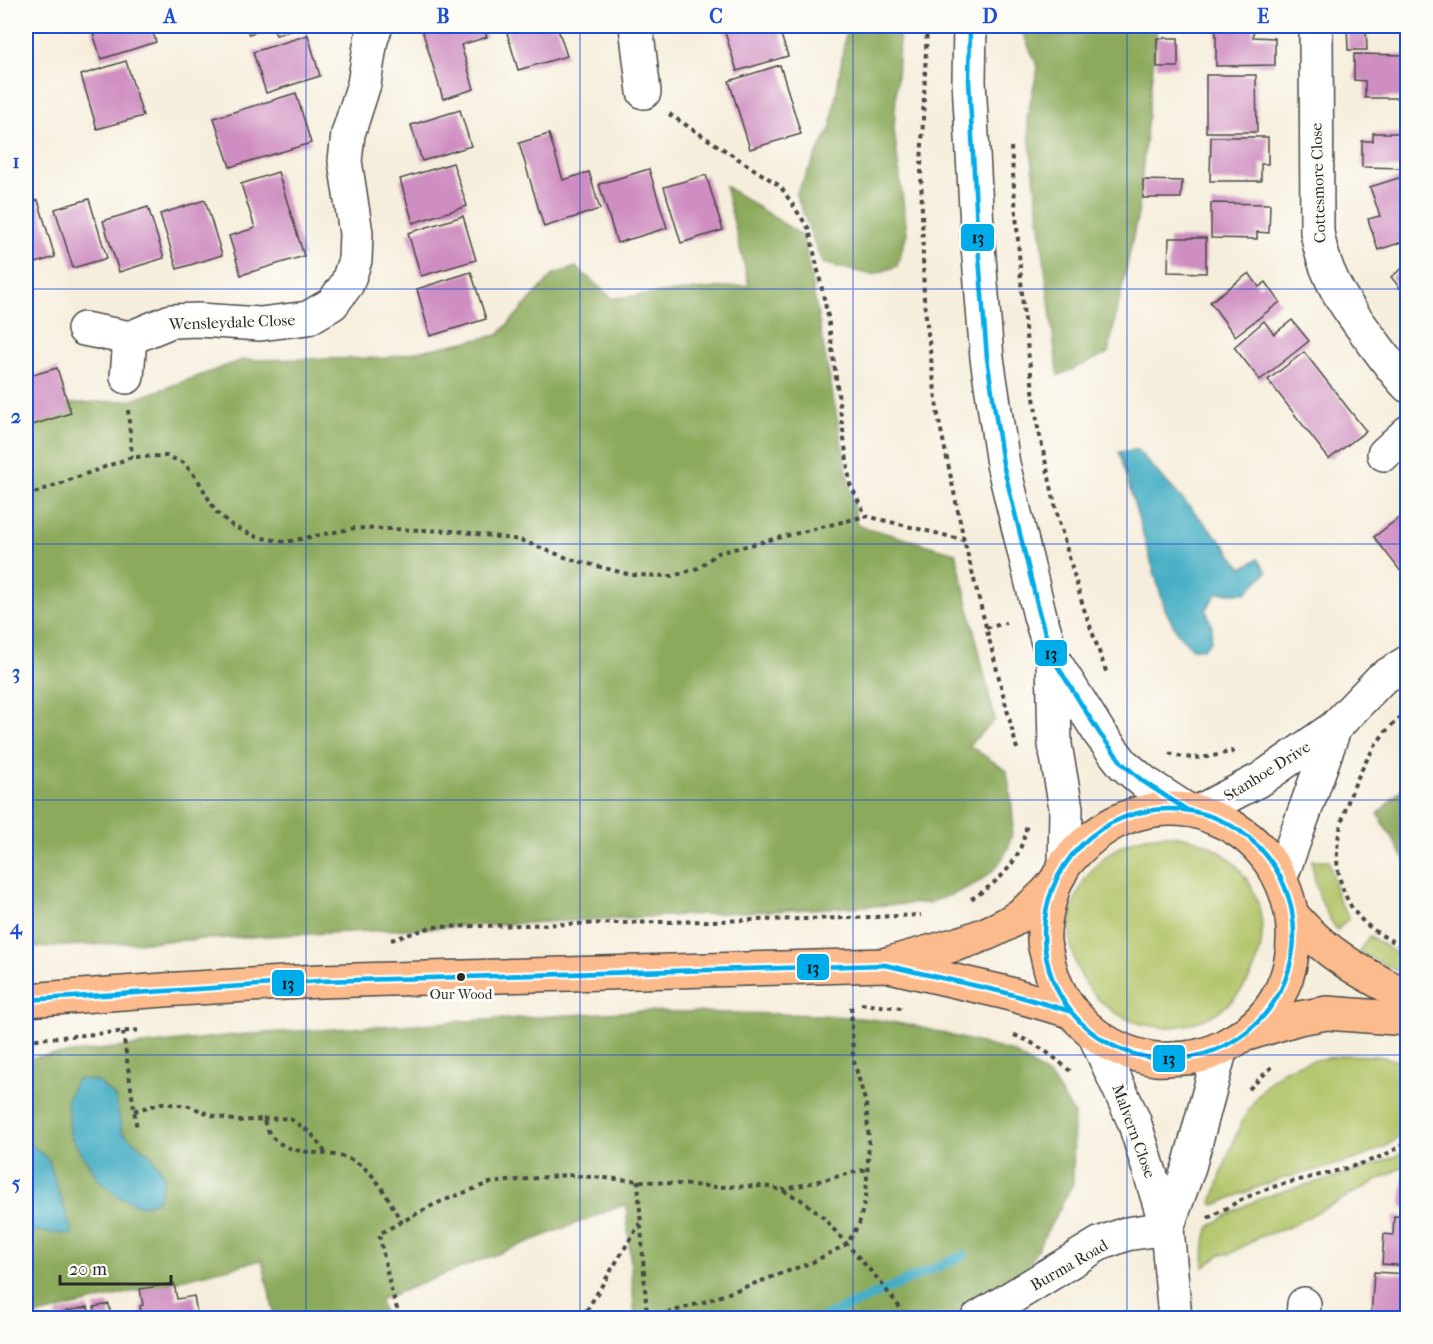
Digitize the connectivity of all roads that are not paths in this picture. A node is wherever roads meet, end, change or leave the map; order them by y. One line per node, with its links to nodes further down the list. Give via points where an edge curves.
1 (376, 26): 7 (street, Wensleydale Close, via 348,134 345,161 356,233 355,260 347,284 332,304 308,318 260,324 171,321)
2 (636, 26): 5 (street)
3 (970, 26): 12 (street, via 970,104 987,358 1003,464)
4 (1316, 26): 9 (street, Cottesmore Close, via 1320,253 1346,307)
5 (644, 92)
6 (84, 329): 7 (street)
7 (130, 338): 8 (street)
8 (126, 378)
9 (1407, 386)
10 (1407, 432): 11 (street)
11 (1384, 454)
12 (1053, 659): 15 (street, via 1123,764 1144,782); 16 (street, via 1055,745 1066,808)
13 (1407, 662): 14 (street, Stanhoe Drive, via 1381,679)
14 (1335, 727): 15 (street, Stanhoe Drive, via 1261,779); 17 (street, Stanhoe Drive)
15 (1193, 811): 16 (main road, via 1152,810 1118,819 1089,838); 17 (main road, via 1232,825 1260,848)
16 (1060, 873): 19 (main road, via 1019,916 986,934); 22 (main road, via 1048,903 1044,941 1052,978)
17 (1281, 877): 18 (main road)
18 (1293, 916): 20 (main road, via 1342,961); 25 (main road, via 1293,949 1285,982 1268,1011)
19 (885, 965): 21 (main road, via 386,979); 22 (main road)
20 (1407, 997)
21 (26, 1000)
22 (1070, 1011): 24 (main road)
23 (1407, 1019): 25 (main road, via 1327,1013 1299,1018)
24 (1095, 1036): 25 (main road, via 1125,1052 1156,1059 1190,1058); 26 (street, Malvern Close, via 1134,1121)
25 (1233, 1042): 26 (street, Malvern Close)
26 (1167, 1228): 27 (street, Burma Road, via 1126,1234 1099,1244); 28 (street, Malvern Close)
27 (978, 1318)
28 (1175, 1318)

